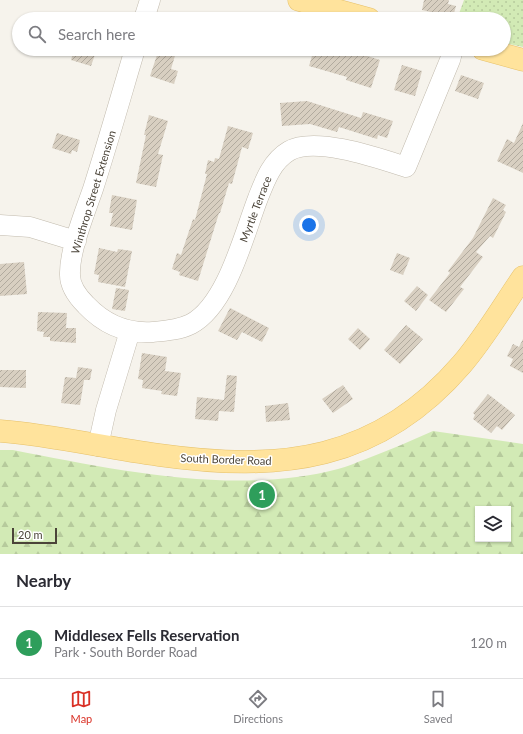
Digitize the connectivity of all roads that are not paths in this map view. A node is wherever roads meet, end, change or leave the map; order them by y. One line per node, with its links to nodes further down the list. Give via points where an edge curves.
1 (150, 0): 4 (street)
2 (299, 0): 3 (main road)
3 (321, 3): 5 (main road)
4 (146, 12)
5 (348, 12)
6 (133, 56): 11 (street, Winthrop Street Extension)
7 (451, 56): 13 (street, Myrtle Terrace, via 406,167 320,145 304,146 288,152 269,172 231,272 208,310 191,324 178,329)
8 (508, 56): 9 (main road)
9 (523, 60)
10 (0, 225): 11 (street, via 30,227)
11 (76, 241): 13 (street, Winthrop Street Extension, via 70,274 74,291 90,309 112,326)
12 (523, 277): 15 (main road, South Border Road, via 463,363 445,382 400,420 354,444 296,458 244,462 173,457)
13 (130, 331): 15 (street)
14 (0, 431): 15 (main road, South Border Road, via 46,436)
15 (98, 446)

